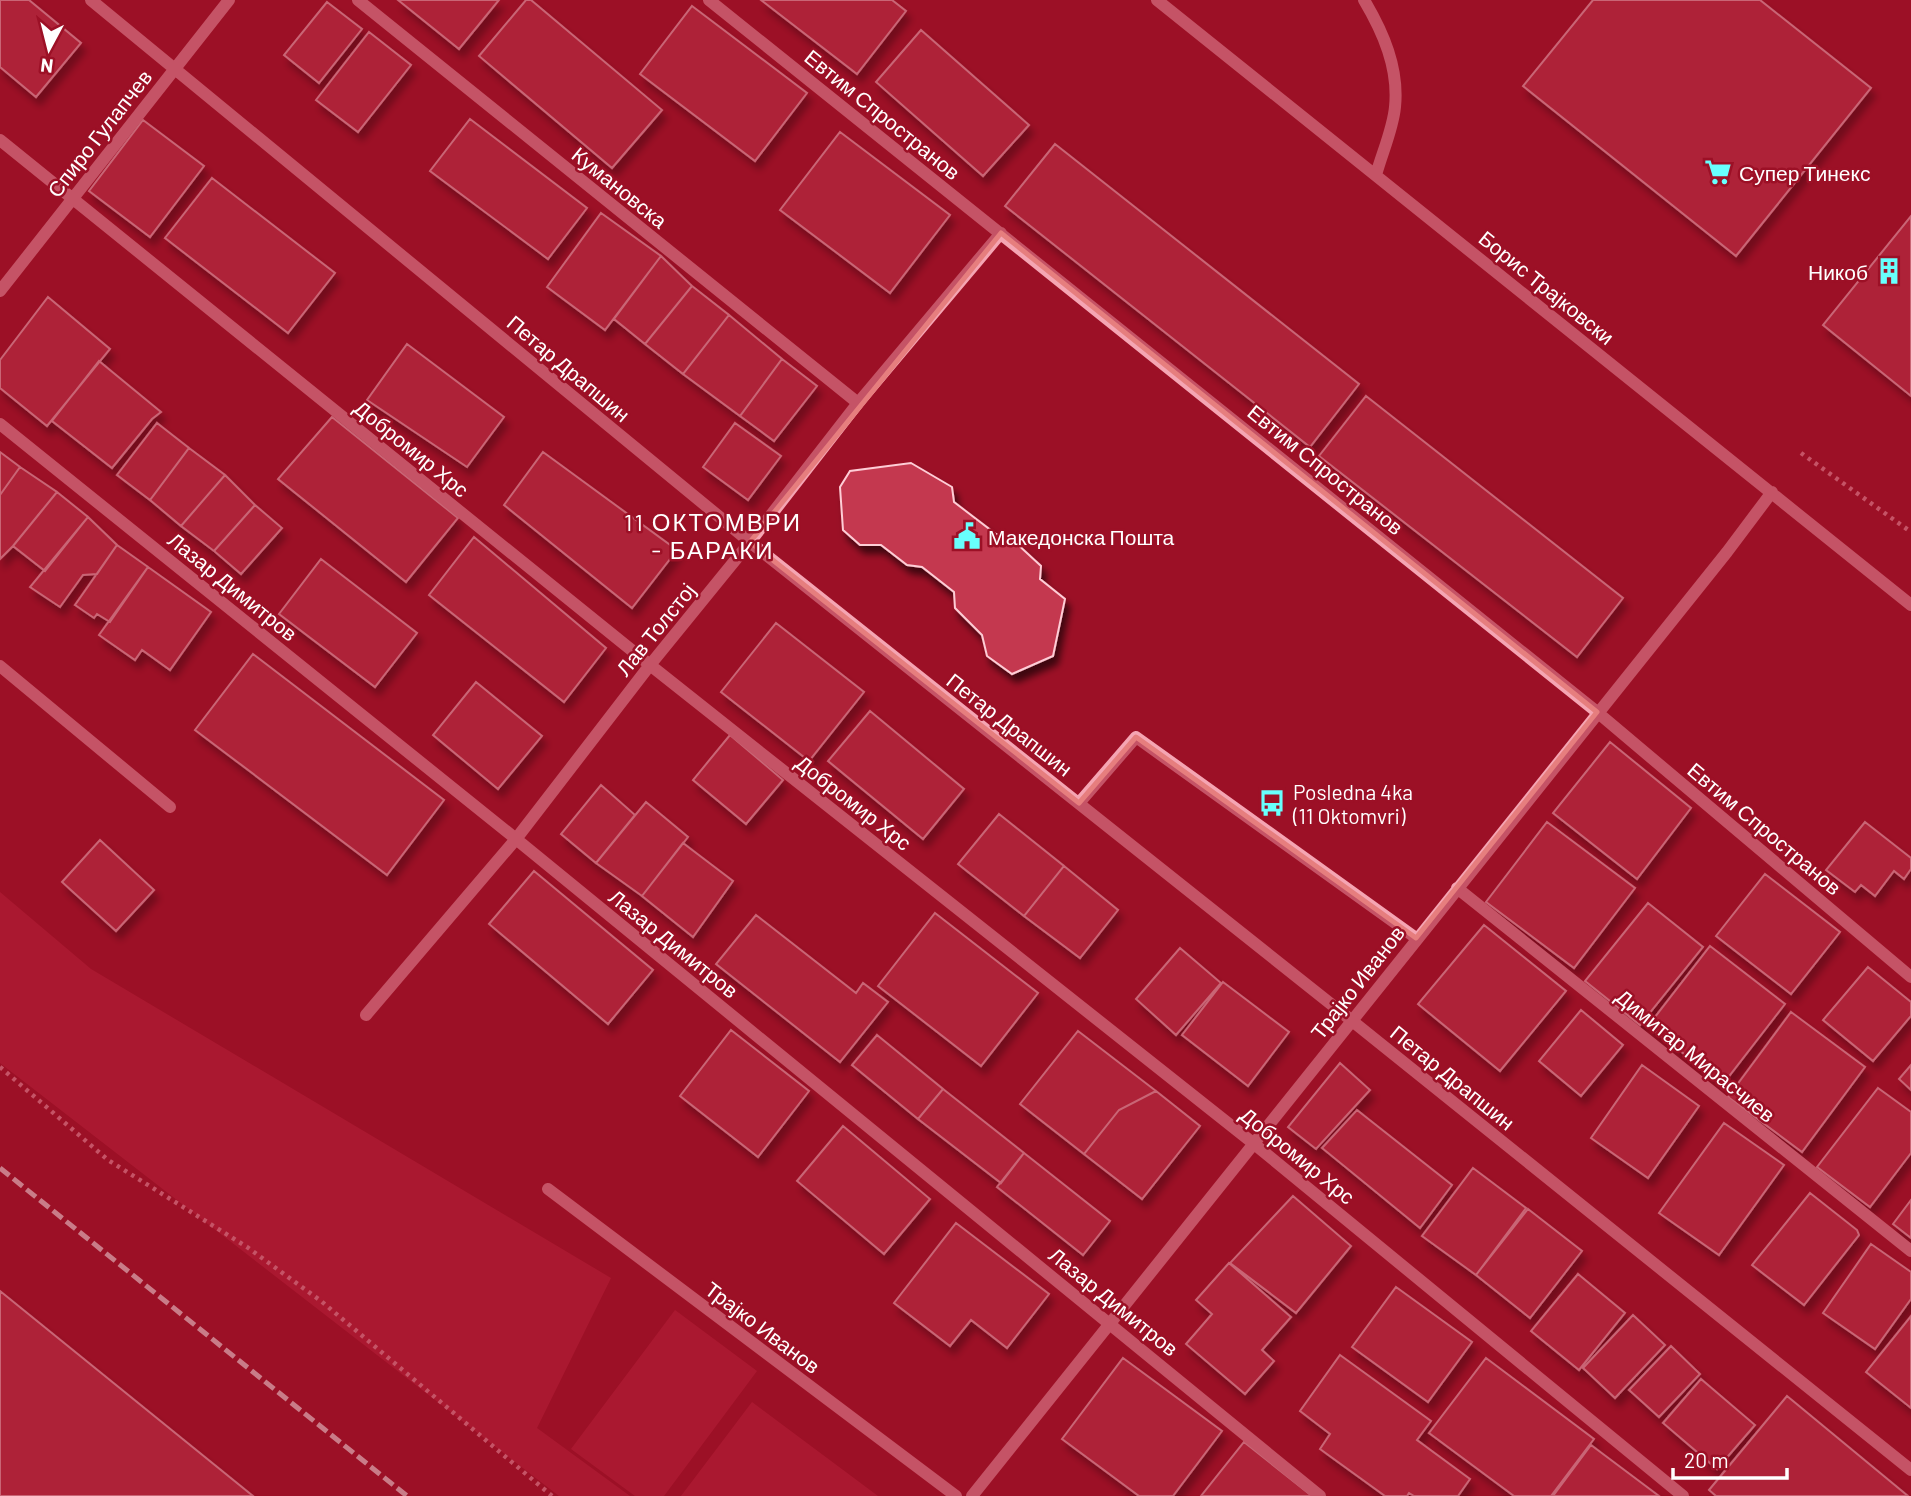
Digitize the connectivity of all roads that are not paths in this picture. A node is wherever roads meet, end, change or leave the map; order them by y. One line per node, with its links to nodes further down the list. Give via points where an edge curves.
1 (91, 0): 7 (street, Петар Драпшин)
2 (229, 0): 7 (street, Спиро Гулапчев)
3 (358, 0): 13 (street, Кумановска)
4 (709, 0): 11 (street, Евтим Спространов)
5 (1157, 0): 9 (street, Борис Трајковски)
6 (1364, 0): 9 (street, via 1392,65 1395,107)
7 (176, 68): 10 (street, Спиро Гулапчев); 16 (street, Петар Драпшин)
8 (0, 141): 10 (street, Добромир Хрс)
9 (1376, 175): 15 (street, Борис Трајковски)
10 (73, 199): 12 (street, Спиро Гулапчев); 18 (street, Добромир Хрс)
11 (1000, 233): 13 (street, Лав Толстој); 20 (street, Евтим Спространов)
12 (0, 291)
13 (858, 404): 16 (street, Лав Толстој)
14 (0, 424): 23 (street, Лазар Димитров)
15 (1772, 492): 17 (street, Борис Трајковски); 20 (street, Трајко Иванов)
16 (750, 542): 18 (street, Лав Толстој); 21 (street, Петар Драпшин)
17 (1911, 605)
18 (650, 665): 23 (street, Лав Толстој); 29 (street, Добромир Хрс)
19 (0, 666): 22 (street)
20 (1598, 712): 24 (street, Трајко Иванов); 26 (street, Евтим Спространов)
21 (1079, 803): 25 (street, via 1136,737); 28 (street, Петар Драпшин)
22 (170, 807)
23 (516, 839): 27 (street, Лав Толстој); 32 (street, Лазар Димитров)
24 (1457, 888): 25 (street, Трајко Иванов); 31 (street, Димитар Мирасчиев)
25 (1416, 938): 28 (street, Трајко Иванов)
26 (1911, 977)
27 (366, 1015)
28 (1352, 1020): 29 (street, Трајко Иванов); 33 (street, Петар Драпшин)
29 (1253, 1143): 32 (street, Трајко Иванов); 37 (street, Добромир Хрс)
30 (548, 1189): 34 (street, Трајко Иванов)
31 (1911, 1251)
32 (1110, 1323): 35 (street, Трајко Иванов); 36 (street, Лазар Димитров)
33 (1911, 1470)
34 (956, 1496)
35 (972, 1496)
36 (1320, 1496)
37 (1683, 1496)

